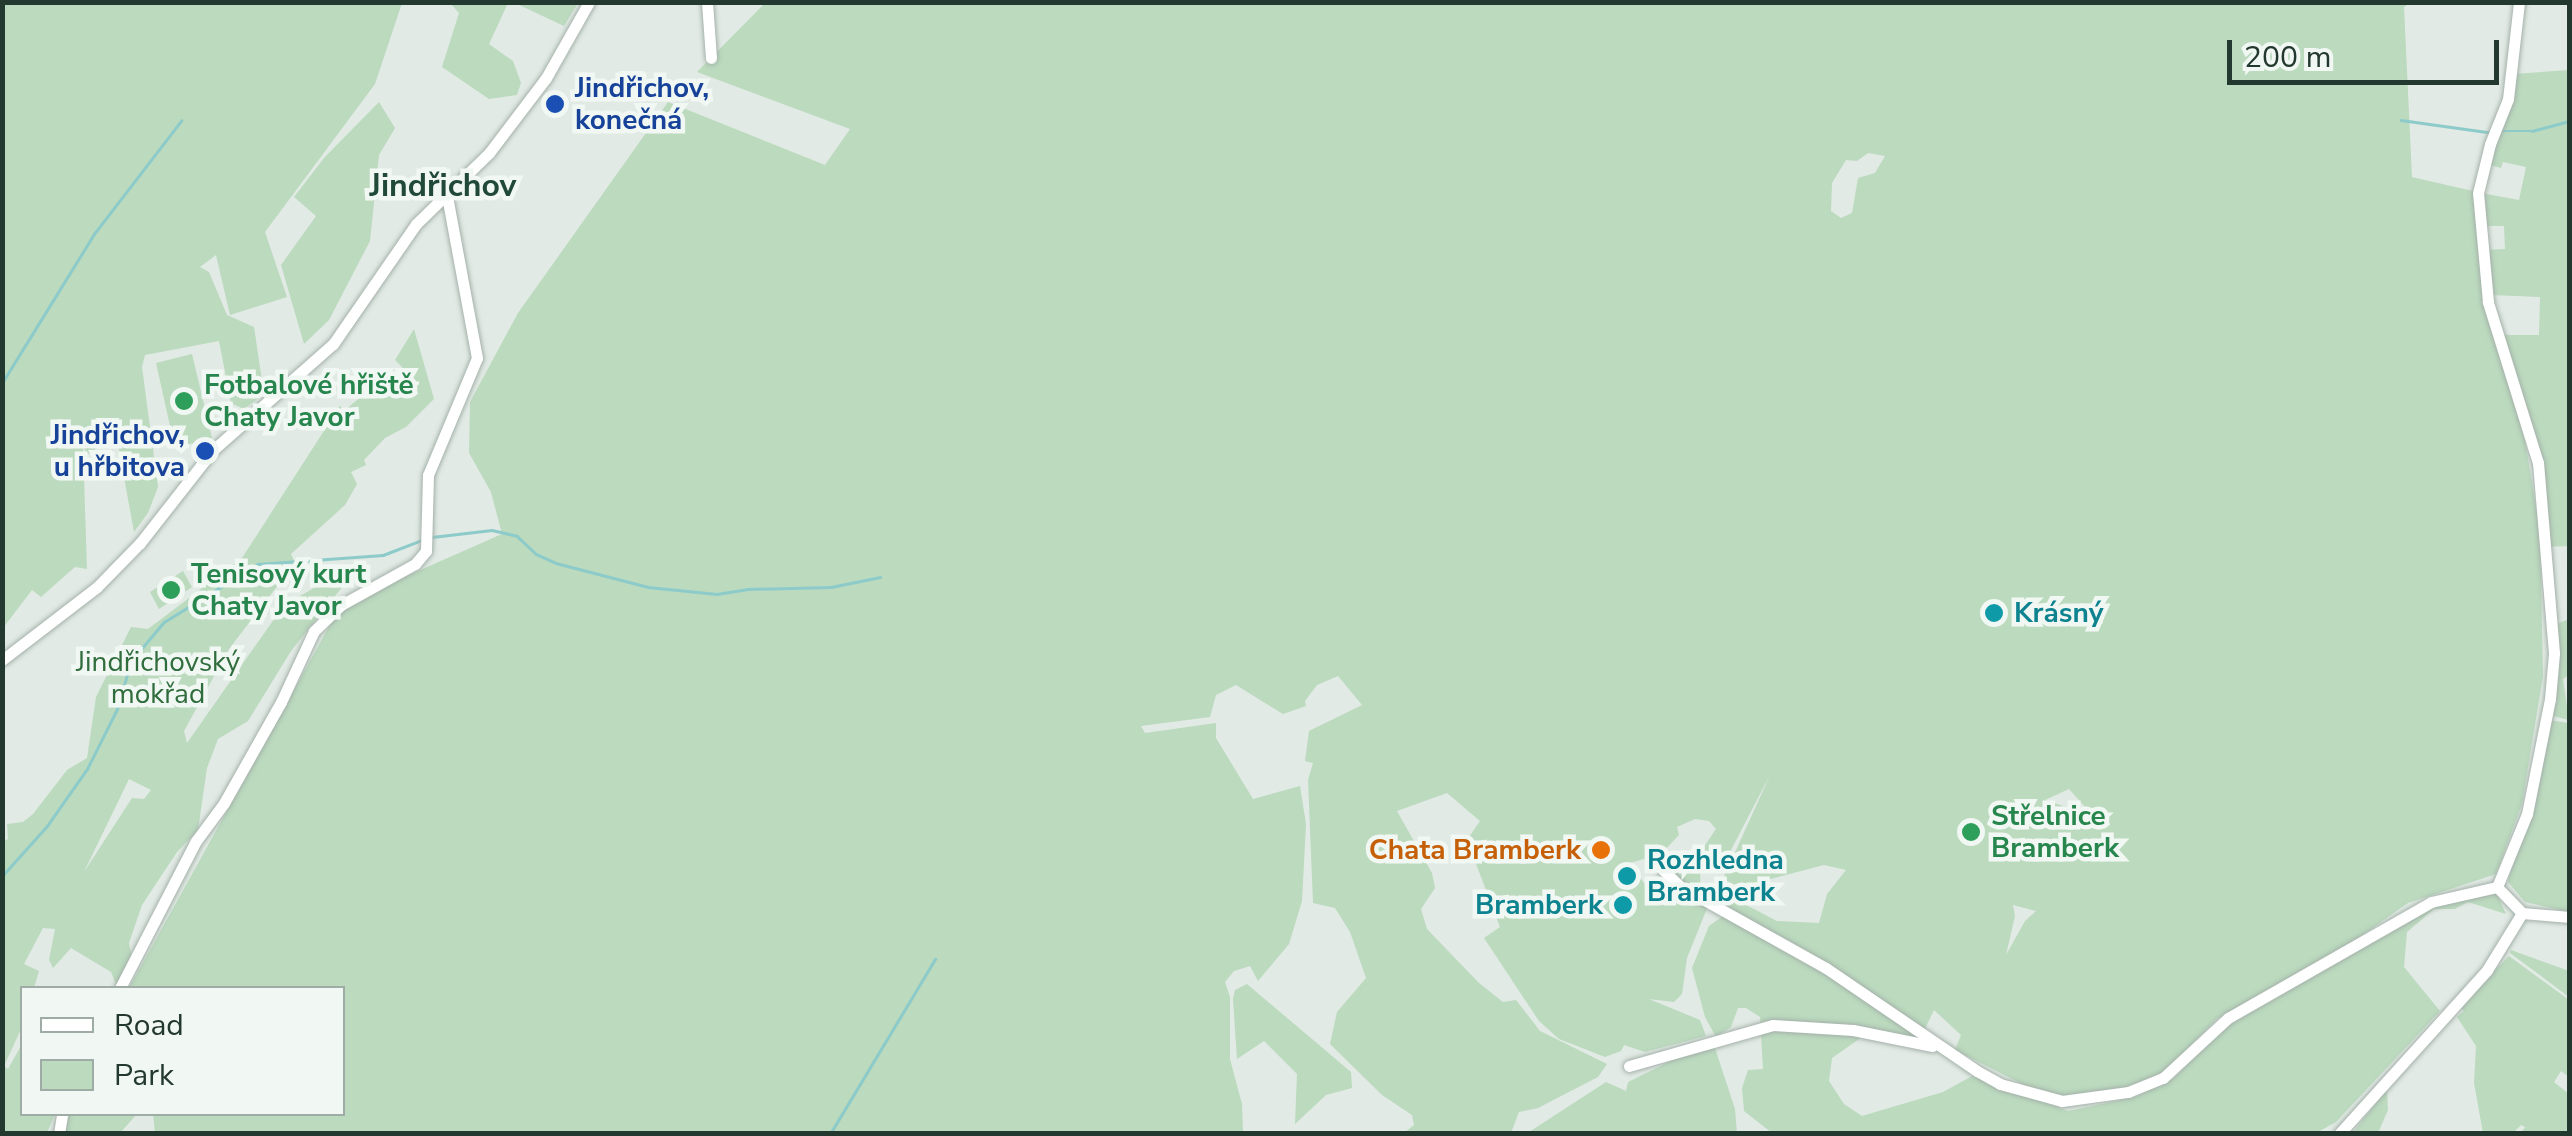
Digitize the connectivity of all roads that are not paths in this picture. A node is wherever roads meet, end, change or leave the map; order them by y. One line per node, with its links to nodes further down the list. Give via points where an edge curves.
1 (588, 2): 5 (street, via 546,78 499,140)
2 (707, 2): 4 (street)
3 (2518, 2): 8 (street, via 2508,99 2478,193 2488,302 2538,463 2554,653 2526,814)
4 (711, 58)
5 (446, 190): 6 (street, via 322,357 212,450 97,587); 11 (street, via 477,358 428,475 426,551 340,604 314,631)
6 (2, 660)
7 (1660, 867): 12 (street, via 1681,887 1826,968)
8 (2497, 886): 9 (street); 12 (street, via 2411,911 2244,1008 2172,1072 2128,1092 2079,1100 2043,1097 2000,1084)
9 (2522, 913): 10 (street); 14 (street, via 2487,970)
10 (2570, 917)
11 (121, 986)
12 (1945, 1050): 13 (street, via 1853,1030 1773,1025)
13 (1629, 1066)
14 (2339, 1134)

